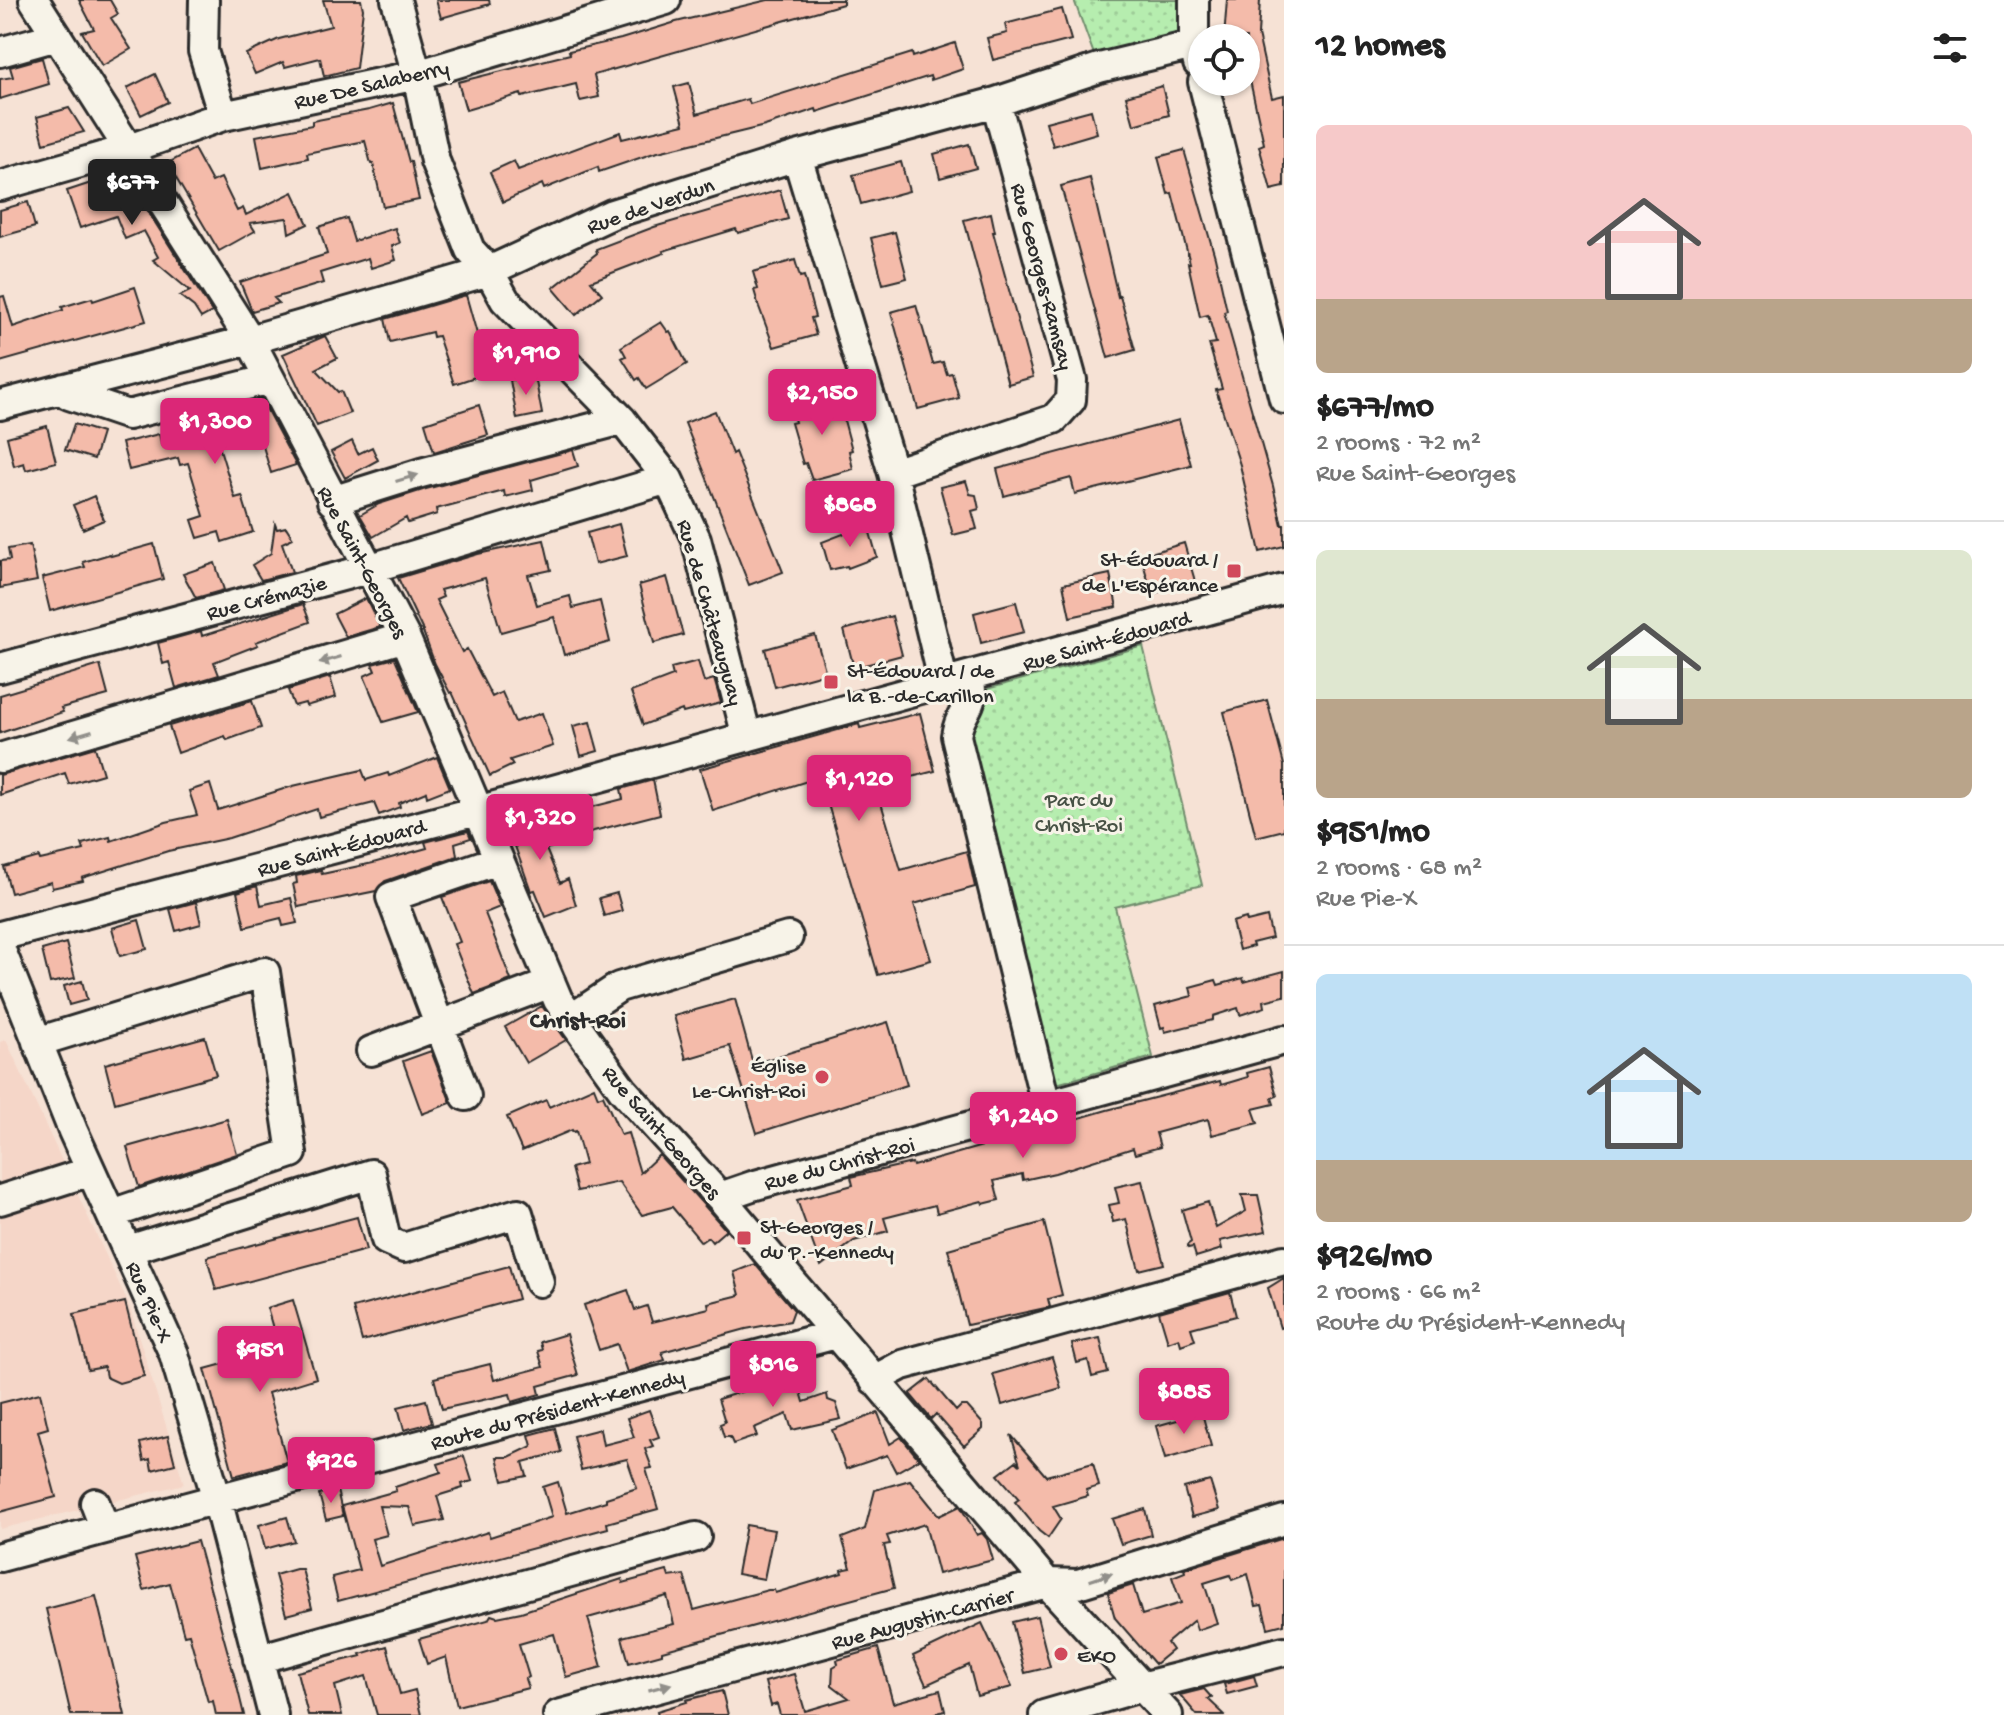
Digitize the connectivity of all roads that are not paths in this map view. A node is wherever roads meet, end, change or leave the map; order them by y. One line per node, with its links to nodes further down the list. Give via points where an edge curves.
1 (34, 0): 8 (street, Rue Saint-Georges)
2 (204, 0): 14 (street, via 203,51)
3 (396, 0): 11 (street, Rue de Châteauguay)
4 (666, 0): 6 (street, Rue De Salaberry)
5 (1194, 0): 7 (street)
6 (610, 9): 11 (street, Rue De Salaberry)
7 (1194, 24)
8 (57, 36): 10 (street); 15 (street, Rue Saint-Georges)
9 (1188, 46): 13 (street, Rue de Verdun, via 1099,68)
10 (0, 52)
11 (417, 75): 14 (street, Rue De Salaberry); 18 (street, Rue de Châteauguay, via 435,161 470,250)
12 (1207, 96): 22 (street)
13 (996, 102): 16 (street, Rue de Verdun); 25 (street, Rue Georges-Ramsay, via 1072,380 1071,400 1054,419)
14 (223, 116): 15 (street, Rue De Salaberry)
15 (129, 149): 17 (street, Rue De Salaberry); 19 (street, Rue Saint-Georges)
16 (797, 156): 18 (street, Rue de Verdun, via 612,214); 25 (street)
17 (0, 186)
18 (489, 271): 19 (street, Rue de Verdun); 24 (street, Rue de Châteauguay, via 505,300)
19 (250, 340): 20 (street, Rue Saint-Georges); 21 (street, Rue de Verdun)
20 (270, 379): 21 (street, via 128,415 69,395); 27 (street, Rue Saint-Georges)
21 (64, 388): 23 (street, Rue de Verdun)
22 (1284, 399)
23 (0, 405)
24 (622, 420): 26 (street, Rue de Châteauguay); 27 (street, one-way to 24)
25 (893, 473): 32 (street)
26 (668, 479): 28 (street, Rue Crémazie); 33 (street, Rue de Châteauguay, via 696,539)
27 (332, 501): 28 (street, Rue Saint-Georges)
28 (368, 569): 30 (street, Rue Saint-Georges); 31 (street, Rue Crémazie)
29 (1284, 589): 32 (street, Rue Saint-Édouard)
30 (405, 637): 34 (street, one-way to 34); 35 (street, Rue Saint-Georges)
31 (0, 668)
32 (956, 680): 33 (street, Rue Saint-Édouard); 47 (street, via 973,693 956,736)
33 (747, 737): 35 (street, Rue Saint-Édouard)
34 (0, 758)
35 (477, 811): 36 (street, Rue Saint-Georges); 37 (street, Rue Saint-Édouard)
36 (498, 860): 40 (street, Rue Saint-Georges); 42 (street, via 391,897)
37 (0, 936)
38 (788, 937): 41 (street, via 619,987)
39 (0, 948): 44 (street, Rue Pie-X)
40 (551, 983): 41 (street, Rue Saint-Georges); 42 (street)
41 (571, 1019): 49 (street, Rue Saint-Georges, via 623,1090)
42 (439, 1025): 45 (street); 46 (street)
43 (1284, 1040): 47 (street, Rue du Christ-Roi)
44 (37, 1042): 48 (street, Rue Pie-X); 51 (street, via 265,972 292,1153)
45 (371, 1051)
46 (466, 1096)
47 (1046, 1105): 49 (street, Rue du Christ-Roi)
48 (91, 1171): 50 (street); 51 (street, Rue Pie-X)
49 (720, 1197): 55 (street, Rue Saint-Georges)
50 (0, 1200)
51 (111, 1214): 52 (street, Rue Pie-X)
52 (128, 1250): 54 (street, via 371,1174 386,1240 404,1248 518,1213); 57 (street, Rue Pie-X, via 174,1354)
53 (1284, 1260): 56 (street, via 902,1365)
54 (539, 1282)
55 (836, 1334): 56 (street, Rue Saint-Georges); 57 (street, Route du Président-Kennedy)
56 (874, 1380): 63 (street, Rue Saint-Georges)
57 (217, 1499): 60 (street, Route du Président-Kennedy); 65 (street, Rue Pie-X)
58 (95, 1503): 60 (street)
59 (1284, 1520): 63 (street, Rue Augustin-Carrier, one-way to 59, via 1078,1584)
60 (105, 1529): 62 (street, Route du Président-Kennedy)
61 (696, 1537): 65 (street)
62 (0, 1557)
63 (1047, 1583): 66 (street, Rue Saint-Georges); 68 (street, Rue Augustin-Carrier, one-way to 63)
64 (1284, 1651): 66 (street)
65 (258, 1659): 67 (street, Rue Pie-X)
66 (1141, 1687): 69 (street); 70 (street, Rue Saint-Georges)
67 (273, 1715)
68 (558, 1715)
69 (1044, 1715)
70 (1168, 1715)

